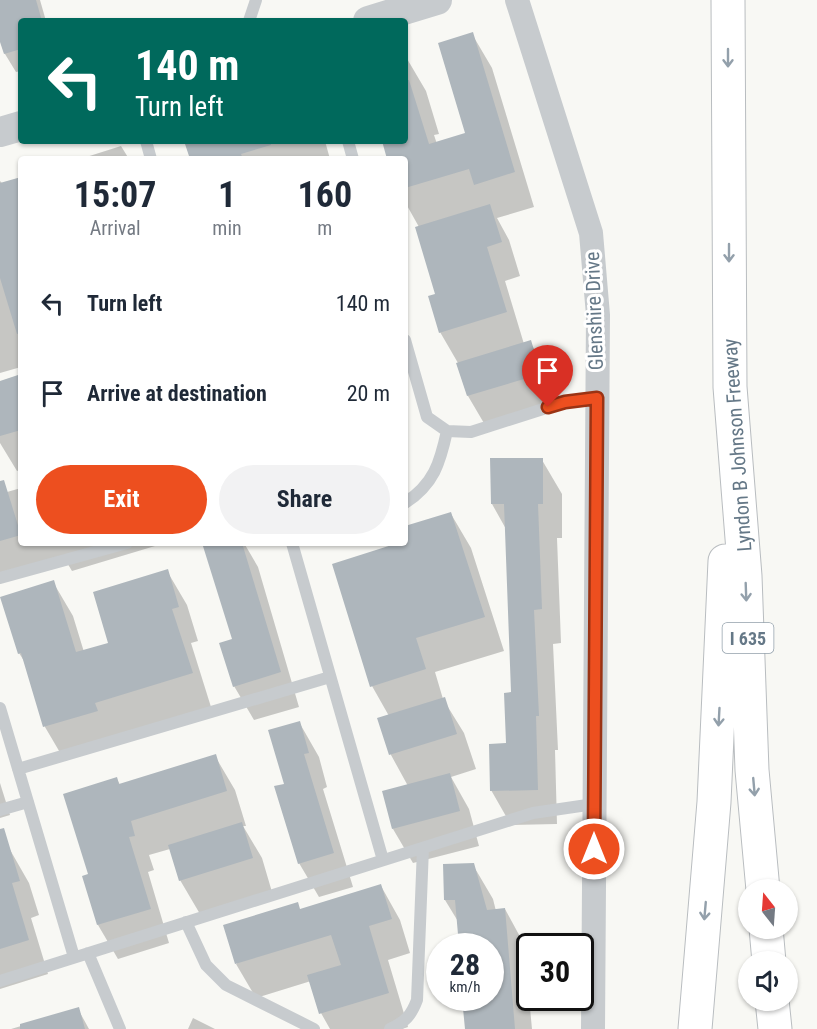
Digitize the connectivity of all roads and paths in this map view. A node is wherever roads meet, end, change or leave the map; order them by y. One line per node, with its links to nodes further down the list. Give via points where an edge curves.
1 (256, 0): 5 (lane)
2 (437, 0): 6 (street)
3 (517, 0): 11 (street, Glenshire Drive, via 591,233 598,315)
4 (728, 0): 10 (highway, Lyndon B Johnson Freeway / I 635, one-way to 10)
5 (250, 18)
6 (378, 18)
7 (18, 127): 8 (street)
8 (0, 132)
9 (408, 350): 12 (lane, via 427,417)
10 (730, 387): 25 (highway, Lyndon B Johnson Freeway / I 635, one-way to 25, via 746,576 752,770); 35 (highway, one-way to 35, via 722,658)
11 (597, 398): 12 (lane, via 565,402 471,432); 21 (street, Glenshire Drive)
12 (447, 431): 13 (lane, via 435,473 420,493)
13 (408, 501)
14 (117, 546): 16 (lane)
15 (293, 546): 17 (lane)
16 (0, 578)
17 (330, 676): 19 (lane); 24 (lane)
18 (0, 708): 19 (lane)
19 (18, 770): 20 (lane)
20 (28, 802): 22 (lane); 28 (lane)
21 (594, 804): 23 (lane, via 532,813); 34 (street, Glenshire Drive)
22 (0, 810)
23 (423, 848): 24 (lane); 33 (lane, via 417,1000 411,1016)
24 (383, 860): 26 (lane)
25 (762, 879)
26 (186, 922): 27 (lane); 32 (lane, via 206,965 226,986)
27 (88, 953): 28 (lane); 31 (lane)
28 (74, 957): 29 (lane)
29 (0, 981)
30 (773, 1011): 36 (highway)
31 (120, 1029)
32 (314, 1029)
33 (390, 1029)
34 (593, 1029)
35 (695, 1029)
36 (775, 1029)

